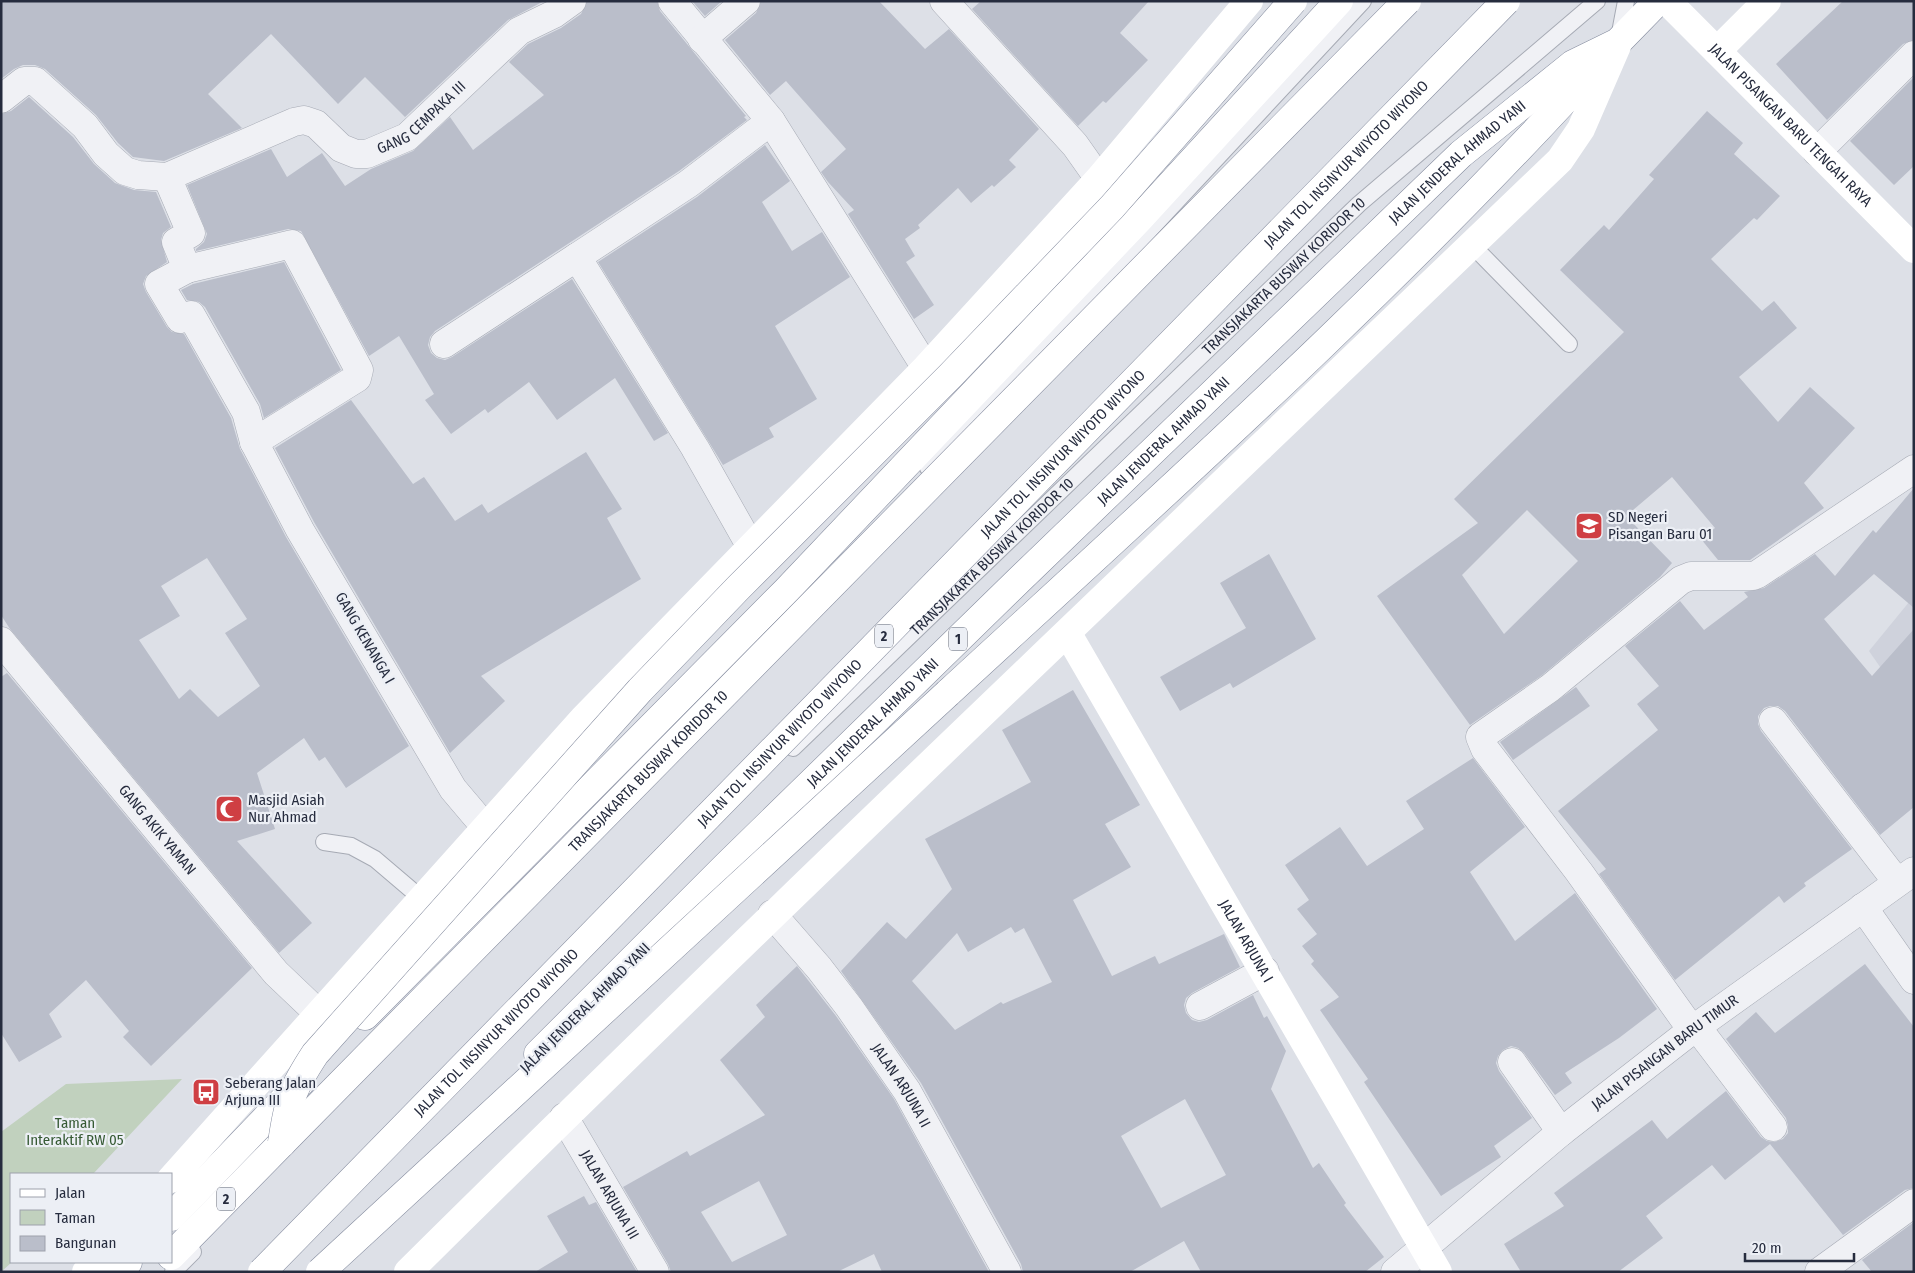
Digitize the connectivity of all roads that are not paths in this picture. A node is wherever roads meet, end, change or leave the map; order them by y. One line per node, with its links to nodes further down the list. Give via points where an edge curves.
1 (572, 1): 23 (street, GANG CEMPAKA III, via 519,31 407,137 367,154 356,154 341,148 316,124 304,120)
2 (672, 1): 16 (street)
3 (746, 1): 16 (street)
4 (944, 1): 24 (street, via 1075,145)
5 (1249, 1): 24 (main road)
6 (1293, 1): 53 (main road, bridge, via 1112,207 640,690 314,1054 295,1084 287,1105)
7 (1339, 1): 56 (main road, via 1140,218 786,591)
8 (1363, 1): 63 (lane, TRANSJAKARTA BUSWAY KORIDOR 10, via 461,971)
9 (1407, 1): 53 (main road, 2, bridge)
10 (1506, 1): 65 (main road, JALAN TOL INSINYUR WIYOTO WIYONO / 2, bridge)
11 (1597, 1): 64 (lane, TRANSJAKARTA BUSWAY KORIDOR 10, via 1359,204)
12 (1626, 1): 17 (lane)
13 (1658, 1): 17 (main road, JALAN JENDERAL AHMAD YANI / 1)
14 (1667, 1): 18 (main road, JALAN PISANGAN BARU TENGAH RAYA)
15 (1767, 1): 18 (main road)
16 (702, 39): 21 (street)
17 (1618, 42): 25 (main road, JALAN JENDERAL AHMAD YANI / 1, via 1581,129 1560,160); 66 (main road, bridge, via 1542,126 1257,408); 67 (main road, JALAN JENDERAL AHMAD YANI / 1, via 1573,64 1461,154 726,866 514,1079)
18 (1717, 51): 22 (main road, JALAN PISANGAN BARU TENGAH RAYA)
19 (1914, 55): 22 (street)
20 (1, 99): 23 (street, via 24,81 35,81 85,126 106,154 125,171)
21 (771, 121): 27 (street, via 688,184); 31 (street)
22 (1818, 152): 26 (main road, JALAN PISANGAN BARU TENGAH RAYA)
23 (167, 177): 28 (street, via 191,233 176,242)
24 (1099, 180): 31 (main road)
25 (1472, 245): 30 (lane); 35 (main road, JALAN JENDERAL AHMAD YANI / 1)
26 (1914, 249)
27 (578, 258): 29 (street); 34 (street, via 696,448)
28 (187, 269): 32 (street, GANG KENANGA I, via 160,284 180,319 191,315 246,412); 32 (street, GANG KENANGA I, via 292,244 359,370 357,378)
29 (444, 344)
30 (1569, 344)
31 (926, 368): 34 (main road)
32 (254, 442): 38 (street, GANG KENANGA I, via 300,530 452,789)
33 (1914, 469): 48 (street, via 1758,574 1691,576 1681,580 1550,688 1480,737 1485,749)
34 (751, 547): 38 (main road, via 583,719)
35 (1068, 634): 43 (main road, JALAN JENDERAL AHMAD YANI / 1); 44 (main road, JALAN ARJUNA I)
36 (1, 641): 47 (street, GANG AKIK YAMAN, via 276,973)
37 (1773, 721): 40 (street)
38 (486, 828): 41 (main road)
39 (324, 842): 41 (lane, via 351,846 375,859)
40 (1905, 877): 42 (street, JALAN PISANGAN BARU TIMUR)
41 (422, 898): 47 (main road)
42 (1864, 907): 45 (street); 48 (street, JALAN PISANGAN BARU TIMUR)
43 (772, 914): 50 (main road, JALAN JENDERAL AHMAD YANI / 1); 70 (street, JALAN ARJUNA II, via 849,1007 907,1090)
44 (1266, 971): 46 (street); 57 (main road, JALAN ARJUNA I)
45 (1914, 980)
46 (1200, 1006)
47 (318, 1013): 54 (main road)
48 (1694, 1028): 51 (street); 52 (street, JALAN PISANGAN BARU TIMUR)
49 (1512, 1062): 52 (street)
50 (564, 1117): 68 (main road, JALAN JENDERAL AHMAD YANI / 1); 69 (street, JALAN ARJUNA III)
51 (1773, 1127)
52 (1561, 1132): 57 (street, JALAN PISANGAN BARU TIMUR)
53 (282, 1143): 58 (main road, 2)
54 (172, 1178)
55 (1914, 1202): 73 (street)
56 (172, 1216)
57 (1426, 1247): 71 (street, JALAN PISANGAN BARU TIMUR); 72 (main road, JALAN ARJUNA I)
58 (172, 1255)
59 (127, 1263): 61 (main road)
60 (165, 1263): 62 (main road)
61 (118, 1272)
62 (156, 1272)
63 (173, 1272)
64 (248, 1272)
65 (262, 1272)
66 (320, 1272)
67 (330, 1272)
68 (408, 1272)
69 (655, 1272)
70 (1007, 1272)
71 (1395, 1272)
72 (1438, 1272)
73 (1819, 1272)

